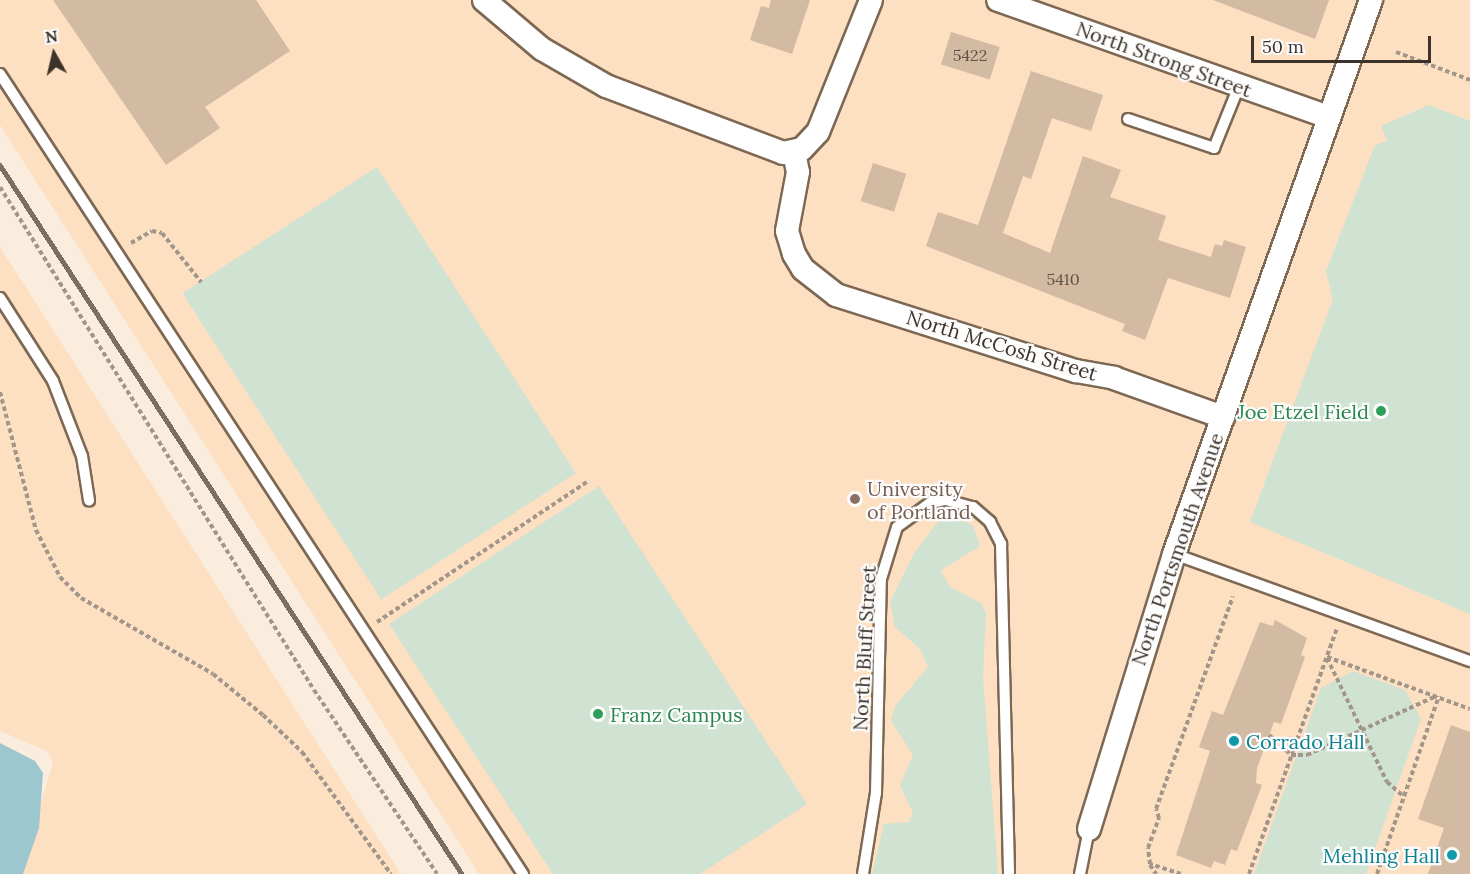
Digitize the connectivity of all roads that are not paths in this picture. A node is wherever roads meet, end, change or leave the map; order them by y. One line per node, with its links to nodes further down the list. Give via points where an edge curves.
1 (484, 0): 9 (street, via 542,49 606,86 768,151)
2 (871, 0): 9 (street, via 818,132)
3 (998, 0): 6 (street, North Strong Street)
4 (1371, 0): 7 (street, North Portsmouth Avenue)
5 (0, 74): 16 (lane)
6 (1239, 86): 7 (street, North Strong Street); 8 (lane, via 1214,148)
7 (1329, 117): 11 (street, North Portsmouth Avenue)
8 (1128, 119)
9 (794, 152): 11 (street, North McCosh Street, via 798,172 787,231 803,269 836,295 1076,371 1114,378)
10 (0, 298): 12 (lane, via 53,381 82,456)
11 (1223, 417): 13 (street, North Portsmouth Avenue)
12 (89, 500)
13 (1174, 554): 14 (lane); 15 (street, North Portsmouth Avenue)
14 (1470, 661)
15 (1089, 829): 19 (lane)
16 (523, 874)
17 (863, 874): 18 (lane, North Bluff Street, via 876,793 884,569 897,527 930,503 946,500 973,507 990,522 1000,544)
18 (1009, 874)
19 (1080, 874)

